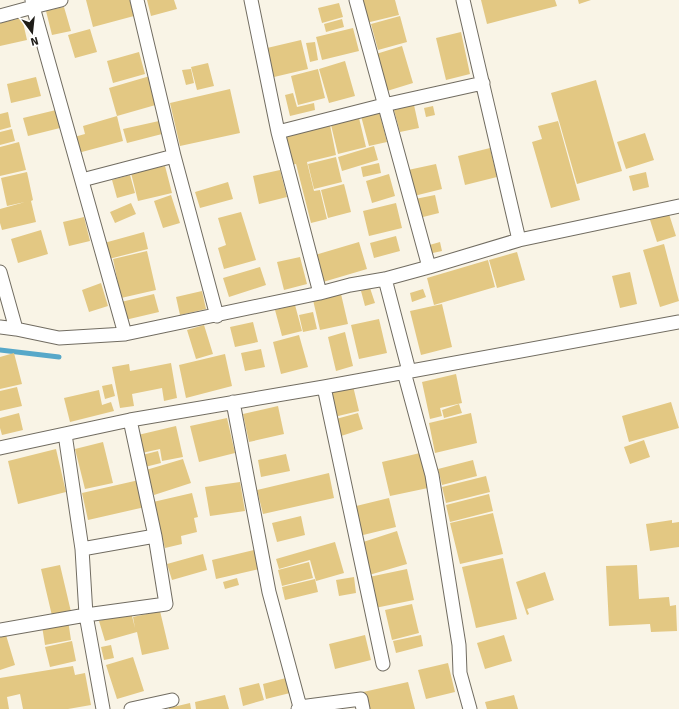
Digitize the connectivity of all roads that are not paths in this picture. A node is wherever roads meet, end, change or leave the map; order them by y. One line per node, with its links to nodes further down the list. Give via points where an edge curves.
1 (61, 0): 6 (street)
2 (137, 0): 11 (street)
3 (251, 0): 10 (street)
4 (356, 0): 9 (street)
5 (463, 0): 8 (street)
6 (33, 3): 7 (street); 12 (street)
7 (0, 16)
8 (483, 83): 9 (street); 14 (street)
9 (384, 105): 10 (street); 15 (street)
10 (278, 132): 18 (street)
11 (174, 156): 12 (street); 19 (street)
12 (82, 180): 23 (street)
13 (679, 206): 14 (street)
14 (519, 240): 15 (street)
15 (429, 267): 17 (street)
16 (0, 272): 22 (street)
17 (385, 279): 18 (street); 24 (street)
18 (320, 293): 19 (street)
19 (216, 316): 23 (street)
20 (679, 322): 24 (street)
21 (0, 327): 22 (street)
22 (16, 328): 23 (street, via 59,338)
23 (125, 334)
24 (407, 372): 25 (street); 40 (street, via 432,475 459,645 460,674)
25 (324, 387): 26 (street); 34 (street)
26 (233, 402): 27 (street); 36 (street, via 269,592)
27 (130, 420): 28 (street); 30 (street)
28 (65, 434): 29 (street); 31 (street)
29 (0, 448)
30 (155, 536): 31 (street); 32 (street, via 166,604)
31 (82, 549): 32 (street)
32 (86, 615): 33 (street); 37 (street)
33 (0, 630)
34 (383, 664)
35 (172, 700): 38 (street)
36 (299, 708): 39 (street, via 361,699)
37 (103, 709)
38 (131, 709)
39 (363, 709)
40 (470, 709)

